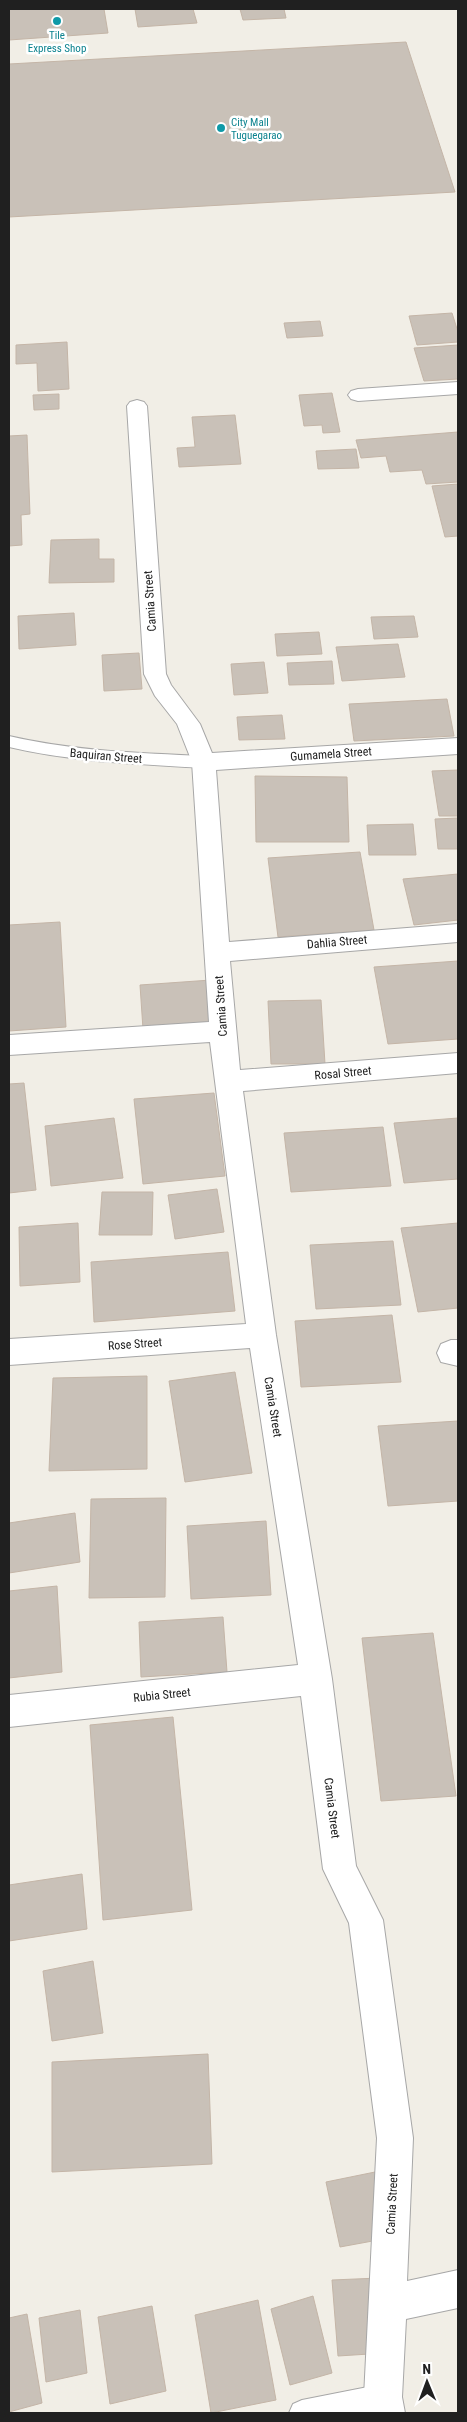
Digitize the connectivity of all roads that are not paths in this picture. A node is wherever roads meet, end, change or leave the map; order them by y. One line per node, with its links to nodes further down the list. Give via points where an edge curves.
1 (458, 388): 2 (street)
2 (358, 395)
3 (138, 406): 6 (street, Camia Street, via 155,674 159,688 181,712 191,729)
4 (9, 742): 6 (lane, Baquiran Street, via 91,756)
5 (458, 746): 6 (street, Gumamela Street)
6 (204, 762): 8 (street, Camia Street)
7 (458, 933): 8 (street, Dahlia Street)
8 (216, 952): 9 (street, Camia Street)
9 (222, 1031): 10 (street); 12 (street, Camia Street)
10 (9, 1045)
11 (458, 1064): 12 (street, Rosal Street)
12 (228, 1082): 13 (street, Camia Street)
13 (262, 1335): 14 (street, Rose Street); 15 (street, Camia Street)
14 (9, 1352)
15 (316, 1679): 16 (street, Rubia Street); 18 (street, Camia Street, via 340,1870 366,1920 395,2138)
16 (9, 1711)
17 (458, 2289): 18 (street)
18 (387, 2304): 19 (street, Camia Street)
19 (384, 2405): 20 (lane)
20 (302, 2413)

